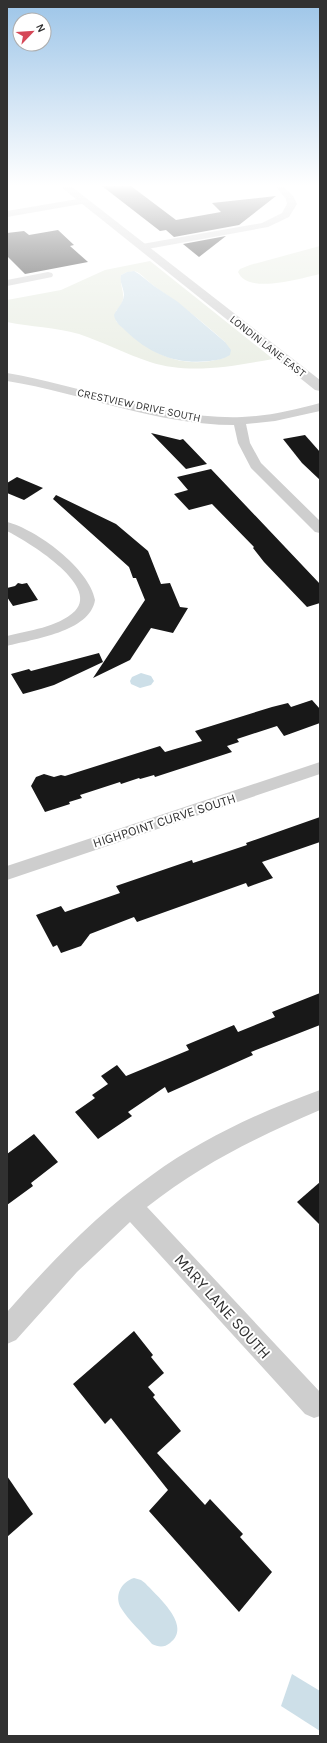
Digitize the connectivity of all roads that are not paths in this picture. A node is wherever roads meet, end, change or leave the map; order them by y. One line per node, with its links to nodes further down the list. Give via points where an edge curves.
1 (169, 268): 5 (street, LONDIN LANE EAST)
2 (48, 275): 3 (street)
3 (7, 283)
4 (7, 376): 7 (street, CRESTVIEW DRIVE SOUTH, via 174,415 206,420)
5 (320, 388)
6 (320, 407): 7 (street, CRESTVIEW DRIVE SOUTH, via 270,418)
7 (239, 421): 9 (street, via 244,443 256,465)
8 (7, 526): 10 (street, via 44,545 59,556 86,590 88,601 79,614 65,624)
9 (320, 529)
10 (7, 641)
11 (320, 768): 12 (street, HIGHPOINT CURVE SOUTH)
12 (7, 873)
13 (320, 1100): 14 (street, via 261,1125 212,1150 176,1172)
14 (132, 1206): 15 (street, via 77,1254); 16 (street, MARY LANE SOUTH)
15 (7, 1331)
16 (314, 1405)

